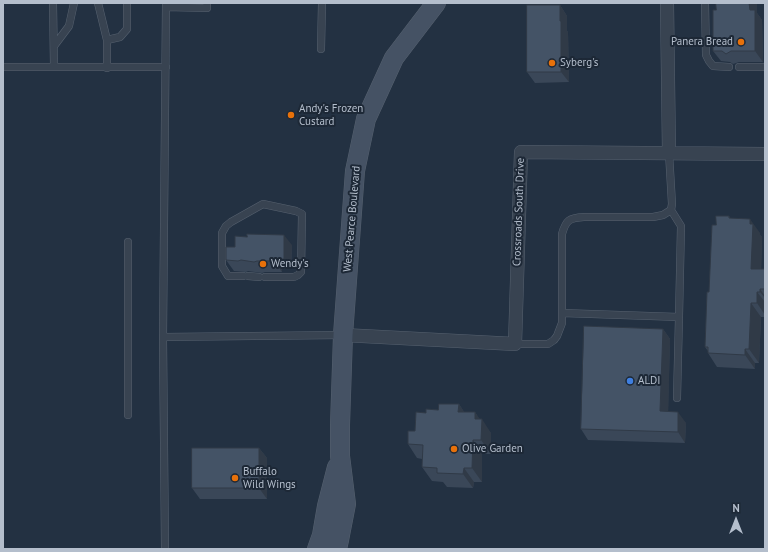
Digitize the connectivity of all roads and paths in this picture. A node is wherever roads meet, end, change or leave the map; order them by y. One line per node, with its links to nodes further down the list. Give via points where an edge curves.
1 (53, 3): 12 (lane)
2 (74, 3): 12 (lane, via 68,26)
3 (98, 3): 11 (lane)
4 (126, 3): 11 (lane, via 126,30 120,37)
5 (207, 3): 10 (lane, via 207,8)
6 (322, 3): 13 (lane)
7 (436, 3): 28 (street, West Pearce Boulevard, via 394,58 366,120 355,171)
8 (667, 3): 21 (street)
9 (704, 3): 15 (lane, via 706,55 713,66)
10 (166, 5): 14 (lane)
11 (107, 40): 20 (lane)
12 (54, 46): 19 (lane)
13 (321, 49)
14 (166, 66): 20 (lane); 29 (lane)
15 (730, 66)
16 (739, 66): 17 (lane)
17 (765, 66)
18 (3, 67): 19 (lane)
19 (54, 67): 20 (lane)
20 (107, 68)
21 (669, 153): 22 (street, Crossroads South Drive); 23 (lane, via 672,204); 30 (street, Crossroads South Drive, via 521,152)
22 (765, 154)
23 (670, 210): 26 (lane, via 653,217 584,217 573,218 567,222 562,234); 27 (lane, via 681,226)
24 (128, 242): 32 (lane)
25 (245, 276): 25 (lane, via 228,276 222,266 222,233 226,226 263,204 302,214 301,272 294,277)
26 (562, 313): 27 (lane); 30 (lane, via 562,323 557,336 548,344)
27 (679, 317): 31 (lane)
28 (343, 335): 29 (lane); 30 (street); 33 (street, West Pearce Boulevard)
29 (163, 337): 34 (lane)
30 (515, 344)
31 (677, 398)
32 (128, 415)
33 (340, 456): 35 (street, West Pearce Boulevard); 36 (street, West Pearce Boulevard, via 346,504)
34 (165, 549)
35 (317, 549)
36 (337, 549)

